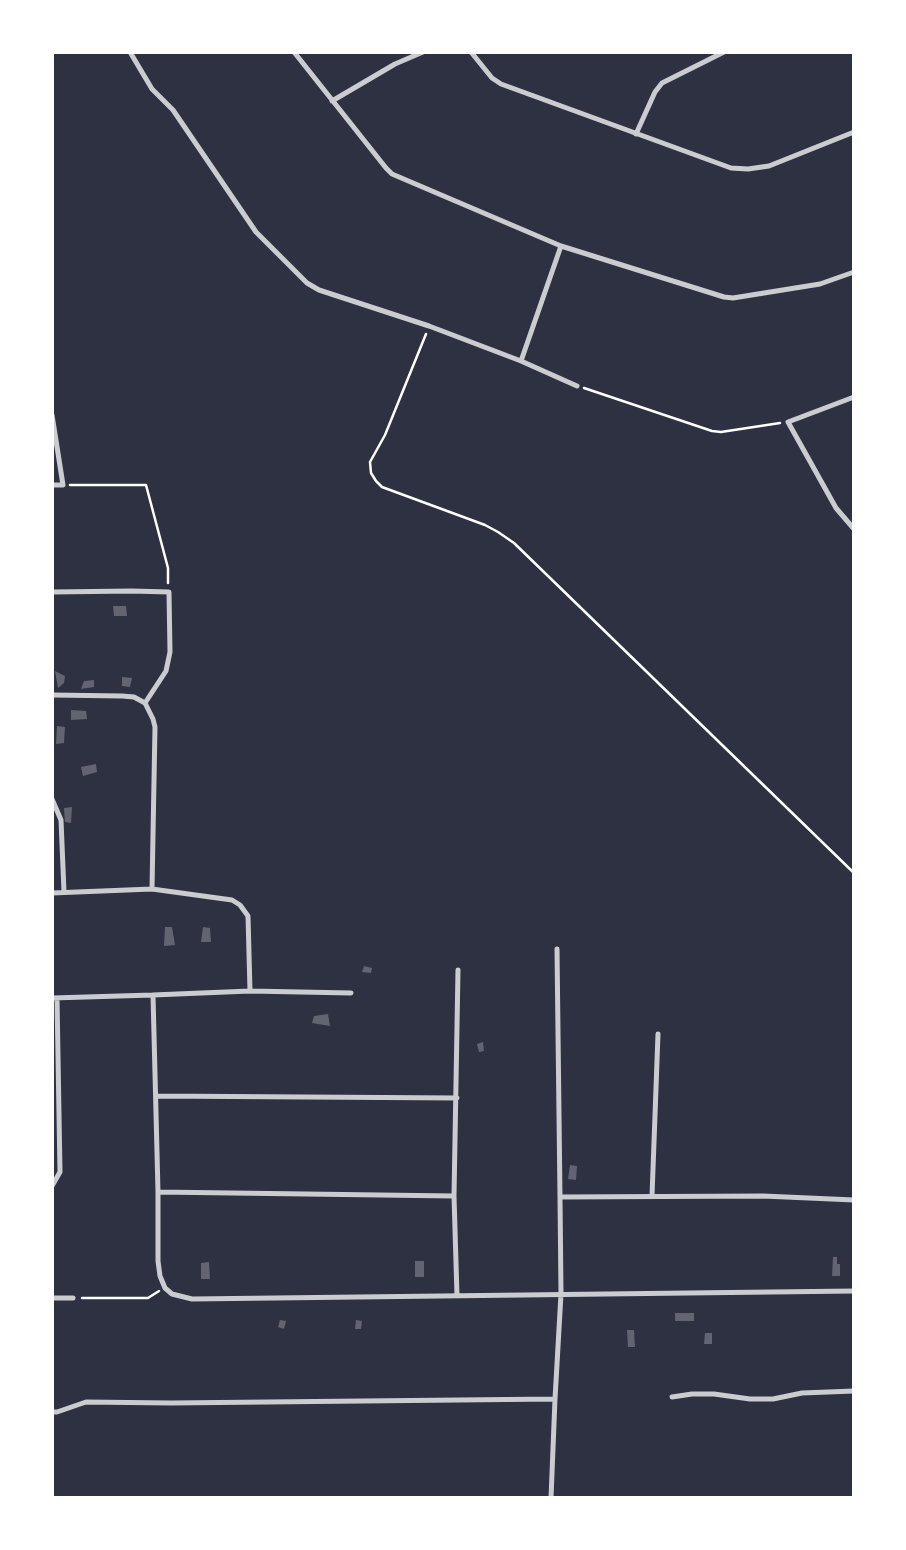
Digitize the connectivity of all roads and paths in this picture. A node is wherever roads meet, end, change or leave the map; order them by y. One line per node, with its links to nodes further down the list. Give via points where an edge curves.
1 (130, 52): 11 (street, via 152,89 173,110 256,232 307,283 318,290)
2 (294, 52): 6 (street)
3 (422, 52): 6 (street)
4 (471, 52): 8 (street, via 501,84)
5 (724, 52): 8 (street, via 662,83)
6 (332, 102): 9 (street, via 392,174)
7 (854, 132): 8 (street, via 769,166 748,169 731,168)
8 (636, 134)
9 (561, 246): 10 (street, via 733,298 820,284); 12 (street)
10 (854, 272)
11 (429, 326): 12 (street); 25 (path, via 370,462 376,481 382,487 485,525 514,543)
12 (521, 361): 13 (street)
13 (577, 386): 16 (path, via 712,431)
14 (854, 397): 16 (street)
15 (52, 415): 18 (street)
16 (788, 422): 19 (street, via 836,508)
17 (52, 485): 18 (street)
18 (63, 485): 21 (path, via 146,485 168,568)
19 (854, 528)
20 (52, 592): 21 (street)
21 (168, 592): 23 (street, via 169,658 166,671)
22 (52, 695): 23 (street, via 134,697)
23 (145, 703): 26 (street, via 155,727)
24 (52, 799): 28 (street, via 61,820)
25 (854, 873)
26 (152, 890): 28 (street); 31 (street, via 232,900 246,911)
27 (52, 892): 28 (street)
28 (64, 892)
29 (556, 949): 44 (street)
30 (458, 970): 39 (street)
31 (250, 991): 32 (street); 33 (street)
32 (351, 993)
33 (153, 995): 34 (street); 36 (street)
34 (54, 998): 38 (street)
35 (658, 1034): 43 (street)
36 (156, 1096): 39 (street); 41 (street)
37 (52, 1097): 38 (street)
38 (59, 1097): 40 (street, via 60,1172)
39 (457, 1098): 42 (street)
40 (52, 1186)
41 (158, 1192): 42 (street); 46 (street, via 158,1260)
42 (454, 1196): 49 (street)
43 (652, 1196): 44 (street); 45 (street)
44 (560, 1197): 48 (street)
45 (854, 1200)
46 (165, 1288): 49 (street, via 172,1294 192,1299); 51 (path, via 148,1298)
47 (854, 1291): 48 (street)
48 (561, 1294): 49 (street); 54 (street)
49 (457, 1296)
50 (52, 1298): 51 (street)
51 (73, 1298)
52 (854, 1392): 53 (street, via 802,1393 773,1399 714,1394)
53 (672, 1397)
54 (554, 1398): 55 (street, via 86,1402); 56 (street)
55 (52, 1412)
56 (551, 1498)

